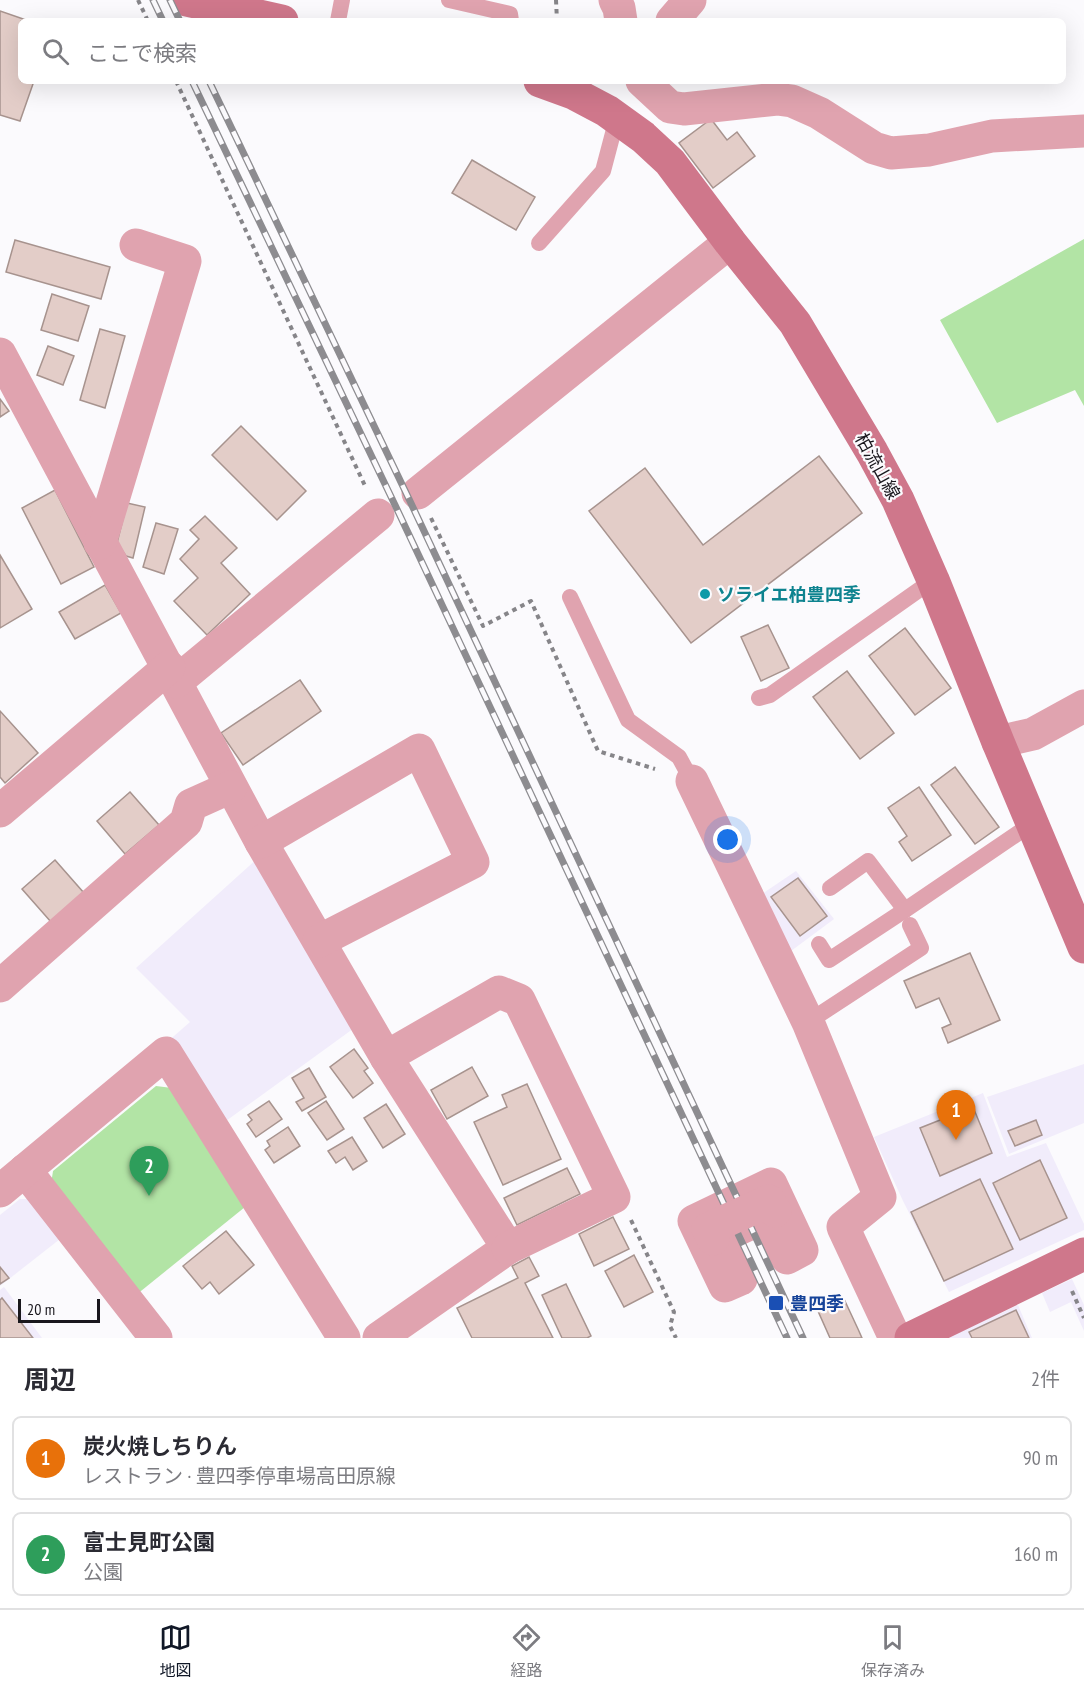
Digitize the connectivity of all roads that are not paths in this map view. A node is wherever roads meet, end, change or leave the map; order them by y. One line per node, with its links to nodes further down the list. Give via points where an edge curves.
1 (186, 0): 6 (main road)
2 (342, 0): 7 (lane)
3 (449, 0): 8 (lane, via 510,14)
4 (615, 0): 9 (street)
5 (690, 0): 10 (street)
6 (268, 18)
7 (339, 18)
8 (511, 18)
9 (621, 18)
10 (675, 18)
11 (548, 84): 14 (main road, 柏流山線, via 573,93)
12 (645, 84): 13 (street)
13 (670, 107): 14 (street); 15 (street, via 792,101 819,113 874,148 891,153 929,150 992,136)
14 (630, 127): 16 (main road, 柏流山線, via 670,162); 17 (lane, via 603,171)
15 (1084, 131)
16 (730, 242): 20 (street); 23 (main road, 柏流山線, via 795,323 898,500)
17 (539, 243)
18 (136, 245): 22 (street, via 185,261)
19 (0, 354): 22 (street)
20 (418, 493)
21 (378, 515): 25 (street)
22 (100, 543): 25 (street)
23 (933, 580): 26 (lane, via 770,695); 28 (main road, 柏流山線)
24 (570, 597): 29 (lane, via 628,720 679,757)
25 (172, 675): 30 (street); 31 (street)
26 (759, 698)
27 (1084, 706): 28 (street, via 1033,734)
28 (998, 742): 32 (main road, 柏流山線)
29 (692, 780): 40 (street)
30 (231, 787): 33 (street); 39 (street, via 191,805 186,822)
31 (0, 811)
32 (1033, 823): 35 (lane); 38 (main road, 柏流山線)
33 (261, 842): 36 (street); 36 (street, via 419,750 473,862)
34 (830, 888): 35 (lane, via 868,861)
35 (908, 918): 37 (lane, via 829,960); 40 (lane, via 921,948)
36 (319, 941): 41 (street)
37 (819, 944)
38 (1084, 946)
39 (0, 986)
40 (808, 1022): 50 (street, via 880,1197 843,1227)
41 (386, 1057): 45 (street); 45 (street, via 499,992 519,1000 614,1197)
42 (9, 1176): 47 (street); 48 (street, via 166,1053)
43 (775, 1210): 44 (street, bridge, via 769,1201 708,1229)
44 (713, 1239)
45 (508, 1248): 49 (street)
46 (1084, 1254): 51 (main road)
47 (156, 1338)
48 (344, 1338)
49 (379, 1338)
50 (895, 1338)
51 (911, 1338)

